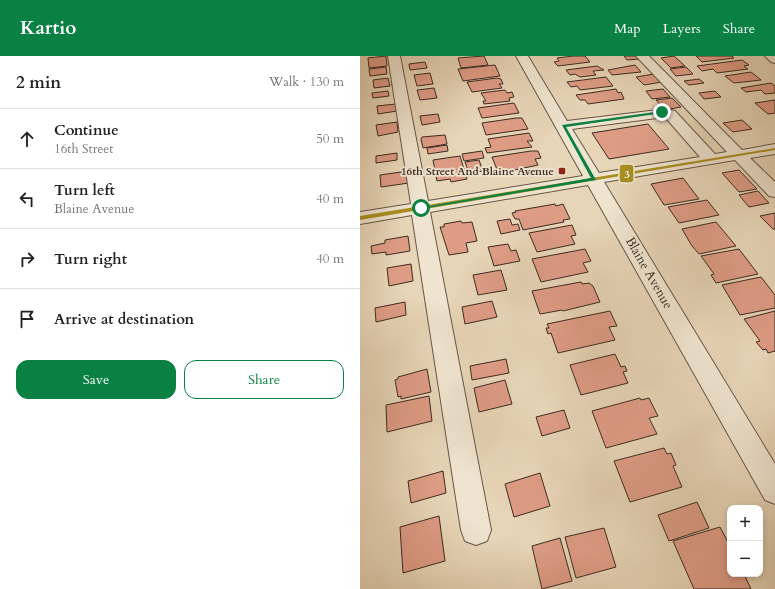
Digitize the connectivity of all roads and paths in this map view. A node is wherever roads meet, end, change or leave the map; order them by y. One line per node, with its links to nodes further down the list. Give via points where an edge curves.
1 (394, 56): 12 (street)
2 (522, 56): 6 (street, Blaine Avenue)
3 (642, 56): 8 (street)
4 (771, 56): 5 (street)
5 (775, 59)
6 (563, 126): 9 (street, via 666,113 670,114); 10 (street, Blaine Avenue)
7 (775, 149): 8 (street)
8 (738, 155): 9 (street); 11 (street)
9 (712, 160): 10 (street)
10 (594, 179): 12 (street); 14 (street, Blaine Avenue)
11 (775, 192)
12 (421, 208): 13 (street); 15 (street)
13 (360, 218)
14 (775, 490)
15 (476, 530)

